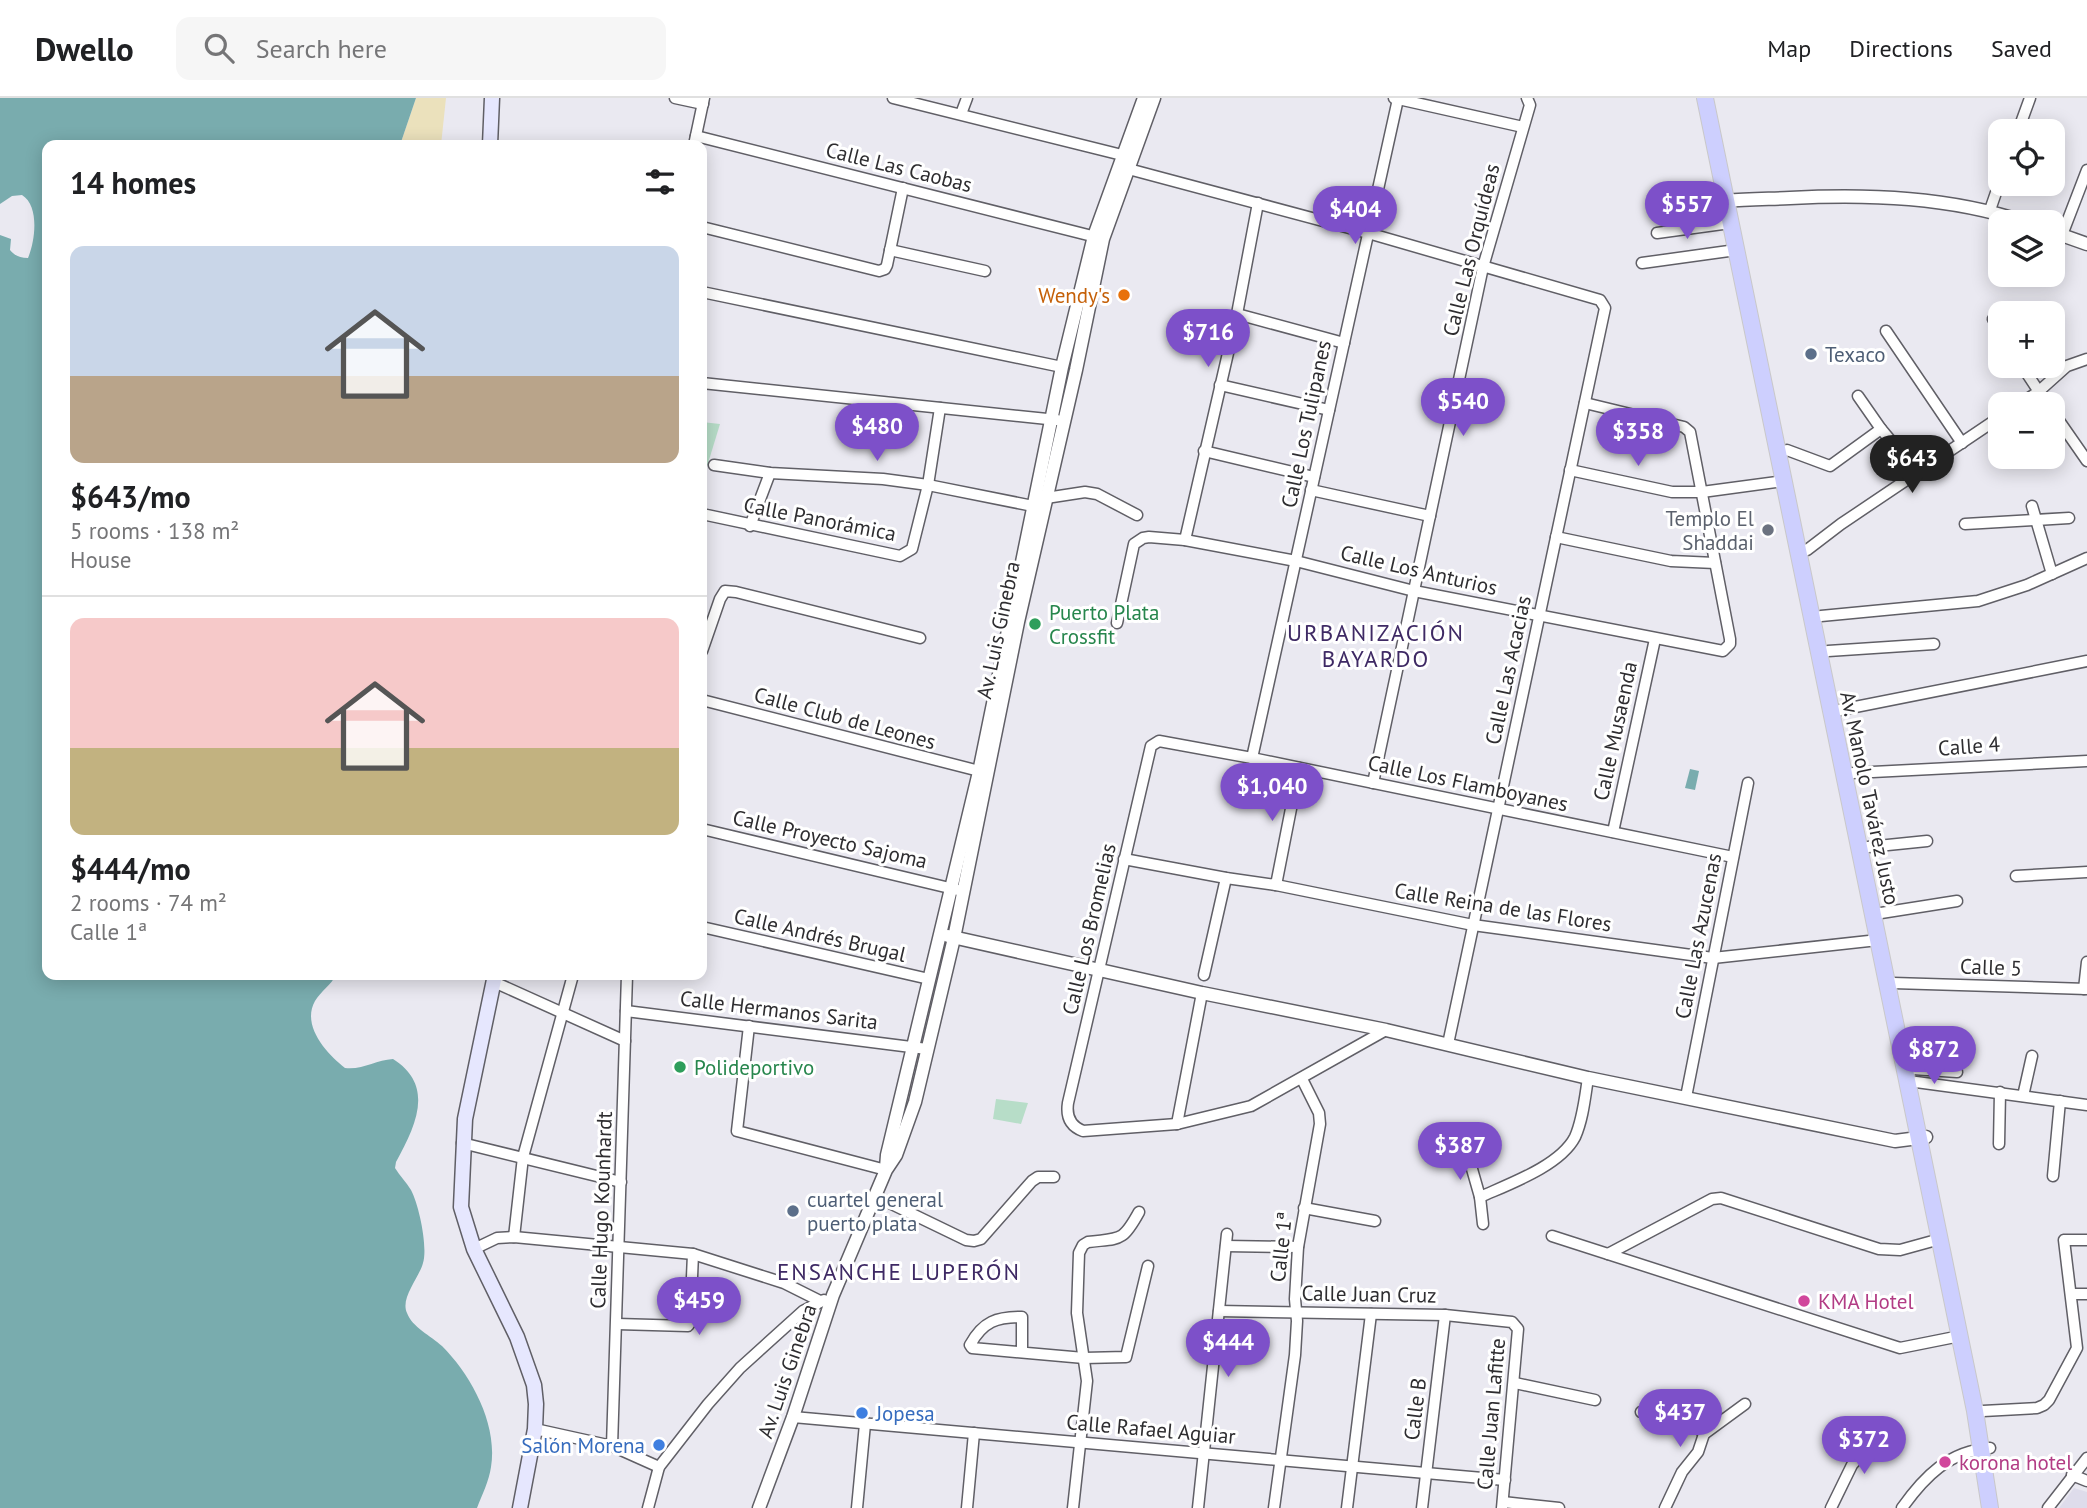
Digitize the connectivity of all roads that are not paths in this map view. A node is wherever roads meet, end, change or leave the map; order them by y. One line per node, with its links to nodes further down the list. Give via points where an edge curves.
1 (492, 98): 16 (main road)
2 (675, 98): 12 (street)
3 (893, 98): 13 (street)
4 (967, 98): 13 (street)
5 (1144, 98): 19 (street, Av. Luis Ginebra)
6 (1154, 98): 19 (street, Av. Luis Ginebra)
7 (1527, 98): 15 (street, Calle Las Orquídeas, via 1530,105)
8 (1704, 98): 23 (main road, Av. Manolo Tavárez Justo)
9 (1714, 98): 23 (main road, Av. Manolo Tavárez Justo)
10 (2030, 98): 14 (street)
11 (1396, 99): 15 (street); 29 (street, Calle Los Tulipanes)
12 (704, 101): 17 (street)
13 (961, 114): 19 (street)
14 (2022, 119)
15 (1523, 127): 37 (street, Calle Las Orquídeas)
16 (490, 140)
17 (694, 140)
18 (707, 144): 21 (street, Calle Las Caobas)
19 (1123, 163): 24 (street); 32 (street, Av. Luis Ginebra)
20 (2087, 170): 26 (street)
21 (903, 188): 32 (street, Calle Las Caobas); 34 (street)
22 (1995, 196): 25 (street)
23 (1731, 201): 25 (street, via 1900,197); 27 (main road, Av. Manolo Tavárez Justo); 60 (main road, Av. Manolo Tavárez Justo)
24 (1258, 203): 29 (street); 40 (street)
25 (1990, 210)
26 (2065, 218)
27 (1730, 223): 30 (street); 35 (main road, Av. Manolo Tavárez Justo)
28 (707, 228): 34 (street, via 879,271 885,269)
29 (1368, 233): 37 (street); 42 (street, Calle Los Tulipanes)
30 (1657, 233)
31 (2065, 236): 33 (street)
32 (1099, 237): 44 (street, Av. Luis Ginebra); 53 (street, Av. Luis Ginebra)
33 (2087, 244)
34 (890, 250): 38 (street)
35 (1736, 250): 36 (street); 67 (main road, Av. Manolo Tavárez Justo)
36 (1642, 263)
37 (1483, 267): 50 (street, Calle Las Acacias, via 1604,304); 76 (street, Calle Las Orquídeas)
38 (985, 271)
39 (707, 293): 44 (street)
40 (1237, 314): 42 (street); 47 (street)
41 (1886, 331): 58 (street)
42 (1344, 343): 52 (street, Calle Los Tulipanes)
43 (2087, 359): 48 (street, via 2067,366)
44 (1062, 368): 53 (street, Av. Luis Ginebra)
45 (2029, 378): 48 (street)
46 (707, 384): 51 (street)
47 (1220, 385): 52 (street); 61 (street)
48 (2038, 392)
49 (1858, 396): 56 (street)
50 (1585, 403): 64 (street, Calle Las Acacias); 70 (street, via 1684,426 1693,439)
51 (940, 408): 53 (street); 68 (street, Calle Panorámica)
52 (1329, 410): 66 (street, Calle Los Tulipanes)
53 (1058, 421): 71 (street, Av. Luis Ginebra); 72 (street, Av. Luis Ginebra)
54 (1988, 425): 58 (street)
55 (2065, 425): 59 (street)
56 (1881, 429): 57 (street); 60 (street, via 1830,466)
57 (1891, 441)
58 (1962, 443): 83 (street)
59 (2083, 444): 62 (street)
60 (1787, 450): 83 (main road, Av. Manolo Tavárez Justo)
61 (1205, 451): 66 (street); 82 (street)
62 (2087, 461)
63 (714, 465): 65 (street)
64 (1570, 470): 70 (street, via 1672,492); 81 (street, Calle Las Acacias)
65 (770, 473): 68 (street); 80 (street)
66 (1314, 477): 69 (street, Calle Los Tulipanes)
67 (1784, 481): 70 (street); 126 (main road, Av. Manolo Tavárez Justo)
68 (928, 485): 72 (street); 80 (street, Calle Panorámica, via 912,550 900,556)
69 (1311, 490): 76 (street); 85 (street, Calle Los Tulipanes)
70 (1702, 492): 86 (street)
71 (1046, 498): 75 (street, via 1097,494); 104 (street, Av. Luis Ginebra)
72 (1033, 506): 104 (street, Av. Luis Ginebra)
73 (2032, 506): 78 (street)
74 (707, 515): 80 (street, Calle Panorámica)
75 (1137, 515)
76 (1430, 516): 88 (street, Calle Las Orquídeas)
77 (2069, 518): 78 (street)
78 (2036, 521): 79 (street); 87 (street)
79 (1965, 524)
80 (750, 526)
81 (1556, 537): 86 (street, via 1671,561); 90 (street, Calle Las Acacias)
82 (1185, 540): 85 (street, Calle Los Anturios); 91 (street, Calle Los Anturios, via 1143,538 1134,544)
83 (1807, 550): 89 (main road, Av. Manolo Tavárez Justo)
84 (2087, 558): 87 (street)
85 (1296, 561): 88 (street, Calle Los Anturios); 101 (street, Calle Los Tulipanes)
86 (1715, 563): 94 (street, Calle Los Anturios, via 1730,639 1727,648 1718,651)
87 (2052, 574): 89 (street, via 1978,601)
88 (1414, 592): 90 (street, Calle Los Anturios); 106 (street, Calle Las Orquídeas)
89 (1821, 616): 96 (main road, Av. Manolo Tavárez Justo)
90 (1539, 617): 94 (street, Calle Los Anturios); 108 (street, Calle Las Acacias)
91 (1117, 623)
92 (707, 637): 93 (street, via 725,591)
93 (920, 638)
94 (1655, 639): 110 (street, Calle Musaenda)
95 (1934, 644): 96 (street)
96 (1828, 651): 99 (main road, Av. Manolo Tavárez Justo)
97 (2087, 661): 99 (street)
98 (707, 701): 104 (street, Calle Club de Leones)
99 (1840, 710): 105 (main road, Av. Manolo Tavárez Justo)
100 (1154, 743): 101 (street, Calle Los Flamboyanes); 114 (street, Calle Los Bromelias)
101 (1252, 758): 103 (street, Calle Los Flamboyanes)
102 (2087, 761): 105 (street, Calle 4)
103 (1299, 768): 106 (street, Calle Los Flamboyanes); 118 (street)
104 (984, 773): 119 (street, Av. Luis Ginebra)
105 (1853, 773): 112 (main road, Av. Manolo Tavárez Justo)
106 (1373, 783): 108 (street, Calle Los Flamboyanes)
107 (1748, 783): 113 (street, Calle Las Azucenas)
108 (1498, 808): 110 (street, Calle Los Flamboyanes); 122 (street, Calle Las Acacias)
109 (707, 830): 119 (street, Calle Proyecto Sajoma)
110 (1613, 832): 113 (street, Calle Los Flamboyanes)
111 (1927, 841): 112 (street)
112 (1868, 847): 121 (main road, Av. Manolo Tavárez Justo)
113 (1733, 857): 127 (street, Calle Las Azucenas)
114 (1124, 859): 117 (street, Calle Reina de las Flores); 129 (street, Calle Los Bromelias)
115 (2087, 872): 116 (street)
116 (2016, 876)
117 (1226, 878): 118 (street, Calle Reina de las Flores); 130 (street)
118 (1276, 885): 122 (street, Calle Reina de las Flores)
119 (957, 890): 124 (street, Av. Luis Ginebra); 125 (street, Av. Luis Ginebra)
120 (1957, 901): 121 (street)
121 (1881, 913): 136 (main road, Av. Manolo Tavárez Justo)
122 (1473, 925): 127 (street, Calle Reina de las Flores); 144 (street, Calle Las Acacias)
123 (707, 929): 131 (street, Calle Andrés Brugal)
124 (940, 934): 125 (street); 131 (street, Av. Luis Ginebra)
125 (954, 938): 129 (street); 145 (street, Av. Luis Ginebra)
126 (1878, 940): 127 (street, Calle Reina de las Flores); 158 (main road, Av. Manolo Tavárez Justo)
127 (1713, 958): 153 (street, Calle Las Azucenas)
128 (2087, 962): 137 (street)
129 (1100, 970): 138 (street); 156 (street, Calle Los Bromelias, via 1068,1118 1083,1131)
130 (1204, 975)
131 (929, 979): 145 (street, Av. Luis Ginebra)
132 (494, 980): 159 (main road)
133 (498, 980): 140 (street)
134 (572, 980): 140 (street)
135 (627, 980): 139 (street, Calle Hugo Kounhardt)
136 (1894, 983): 137 (street, Calle 5); 148 (main road, Av. Manolo Tavárez Justo)
137 (2085, 989)
138 (1202, 993): 142 (street); 156 (street)
139 (626, 1011): 141 (street, Calle Hermanos Sarita); 143 (street, Calle Hugo Kounhardt)
140 (562, 1013): 143 (street); 161 (street)
141 (750, 1026): 145 (street, Calle Hermanos Sarita); 162 (street, via 737,1131)
142 (1386, 1030): 144 (street); 149 (street)
143 (625, 1041): 165 (street, Calle Hugo Kounhardt)
144 (1448, 1044): 150 (street)
145 (920, 1047): 162 (street, Av. Luis Ginebra)
146 (2032, 1056): 152 (street)
147 (1957, 1072): 148 (street)
148 (1915, 1075): 151 (street); 158 (main road, Av. Manolo Tavárez Justo)
149 (1301, 1079): 156 (street, via 1251,1106); 168 (street, Calle 1ª, via 1320,1118)
150 (1588, 1079): 153 (street); 167 (street, via 1581,1119 1567,1148 1530,1174)
151 (2000, 1093): 152 (street); 160 (street)
152 (2023, 1096): 154 (street)
153 (1686, 1097): 158 (street, via 1895,1141)
154 (2060, 1101): 155 (street); 163 (street)
155 (2087, 1105)
156 (1177, 1124)
157 (1462, 1134): 167 (street)
158 (1922, 1138): 175 (main road, Av. Manolo Tavárez Justo); 201 (main road, Av. Manolo Tavárez Justo)
159 (462, 1143): 161 (street); 180 (main road, via 461,1207)
160 (1999, 1144)
161 (523, 1157): 165 (street); 174 (street)
162 (886, 1170): 166 (street, Av. Luis Ginebra)
163 (2053, 1176)
164 (1054, 1177): 166 (street, via 1032,1181 981,1239 974,1241)
165 (621, 1182): 177 (street, Calle Hugo Kounhardt)
166 (875, 1196): 186 (street, Av. Luis Ginebra)
167 (1480, 1198): 171 (street)
168 (1304, 1209): 170 (street); 179 (street, Calle 1ª)
169 (1139, 1212): 197 (street, via 1121,1237 1088,1242 1080,1248 1077,1314)
170 (1375, 1221)
171 (1483, 1224)
172 (1227, 1234): 178 (street)
173 (1552, 1236): 182 (street)
174 (514, 1237): 177 (street); 180 (street, via 497,1238)
175 (1940, 1239): 182 (street, via 1900,1250 1879,1249 1721,1198); 194 (main road, Av. Manolo Tavárez Justo)
176 (2087, 1240): 184 (street, via 2064,1240)
177 (620, 1245): 181 (street); 192 (street, Calle Hugo Kounhardt)
178 (1226, 1246): 179 (street); 188 (street)
179 (1298, 1247): 189 (street, Calle 1ª)
180 (474, 1249): 205 (main road, via 527,1361 534,1385)
181 (694, 1254): 187 (street, via 784,1283); 192 (street, via 688,1326)
182 (1608, 1254): 194 (street, via 1900,1348)
183 (1148, 1266): 197 (street, via 1127,1355)
184 (2071, 1294): 185 (street); 195 (street)
185 (2087, 1294)
186 (833, 1295): 187 (street); 203 (street, Av. Luis Ginebra)
187 (820, 1301): 216 (street, via 740,1368)
188 (1219, 1311): 189 (street, Calle Juan Cruz); 212 (street)
189 (1296, 1312): 190 (street, Calle Juan Cruz); 214 (street, Calle 1ª, via 1295,1355)
190 (1371, 1314): 191 (street, Calle Juan Cruz); 215 (street)
191 (1445, 1315): 193 (street, Calle Juan Cruz); 217 (street, Calle B)
192 (617, 1324): 210 (street, Calle Hugo Kounhardt)
193 (1517, 1324): 198 (street, Calle Juan Lafitte)
194 (1960, 1336): 211 (main road, Av. Manolo Tavárez Justo)
195 (2082, 1348): 201 (street, via 2044,1405)
196 (1022, 1352): 196 (street, via 1022,1317 993,1321 970,1345); 197 (street)
197 (1084, 1358): 209 (street, via 1087,1381)
198 (1515, 1383): 199 (street); 219 (street, Calle Juan Lafitte)
199 (1595, 1400)
200 (1745, 1404): 207 (street)
201 (1983, 1411): 211 (main road, Av. Manolo Tavárez Justo)
202 (1641, 1412): 207 (street, via 1696,1424)
203 (793, 1417): 204 (street, Calle Rafael Aguiar); 224 (street, Av. Luis Ginebra)
204 (865, 1424): 206 (street, Calle Rafael Aguiar); 225 (street)
205 (535, 1429): 210 (street); 222 (main road)
206 (974, 1433): 209 (street, Calle Rafael Aguiar); 226 (street)
207 (1704, 1434): 233 (street)
208 (1880, 1434): 234 (street, via 1852,1465)
209 (1079, 1442): 212 (street, Calle Rafael Aguiar); 227 (street)
210 (612, 1446): 216 (street)
211 (1986, 1448): 235 (street, via 1943,1463); 236 (main road, Av. Manolo Tavárez Justo); 237 (main road, Av. Manolo Tavárez Justo)
212 (1204, 1453): 214 (street, Calle Rafael Aguiar); 228 (street)
213 (2087, 1458): 218 (street)
214 (1280, 1460): 215 (street, Calle Rafael Aguiar); 229 (street, Calle 1ª)
215 (1351, 1466): 217 (street, Calle Rafael Aguiar); 230 (street)
216 (659, 1467): 223 (street)
217 (1426, 1473): 219 (street, Calle Rafael Aguiar); 231 (street, Calle B)
218 (2071, 1475): 220 (street); 238 (street)
219 (1505, 1480): 221 (street, Calle Juan Lafitte)
220 (2087, 1481)
221 (1503, 1505): 232 (street)
222 (520, 1508)
223 (648, 1508)
224 (759, 1508)
225 (857, 1508)
226 (967, 1508)
227 (1073, 1508)
228 (1198, 1508)
229 (1275, 1508)
230 (1347, 1508)
231 (1422, 1508)
232 (1559, 1508)
233 (1665, 1508)
234 (1831, 1508)
235 (1902, 1508)
236 (1990, 1508)
237 (1998, 1508)
238 (2048, 1508)

